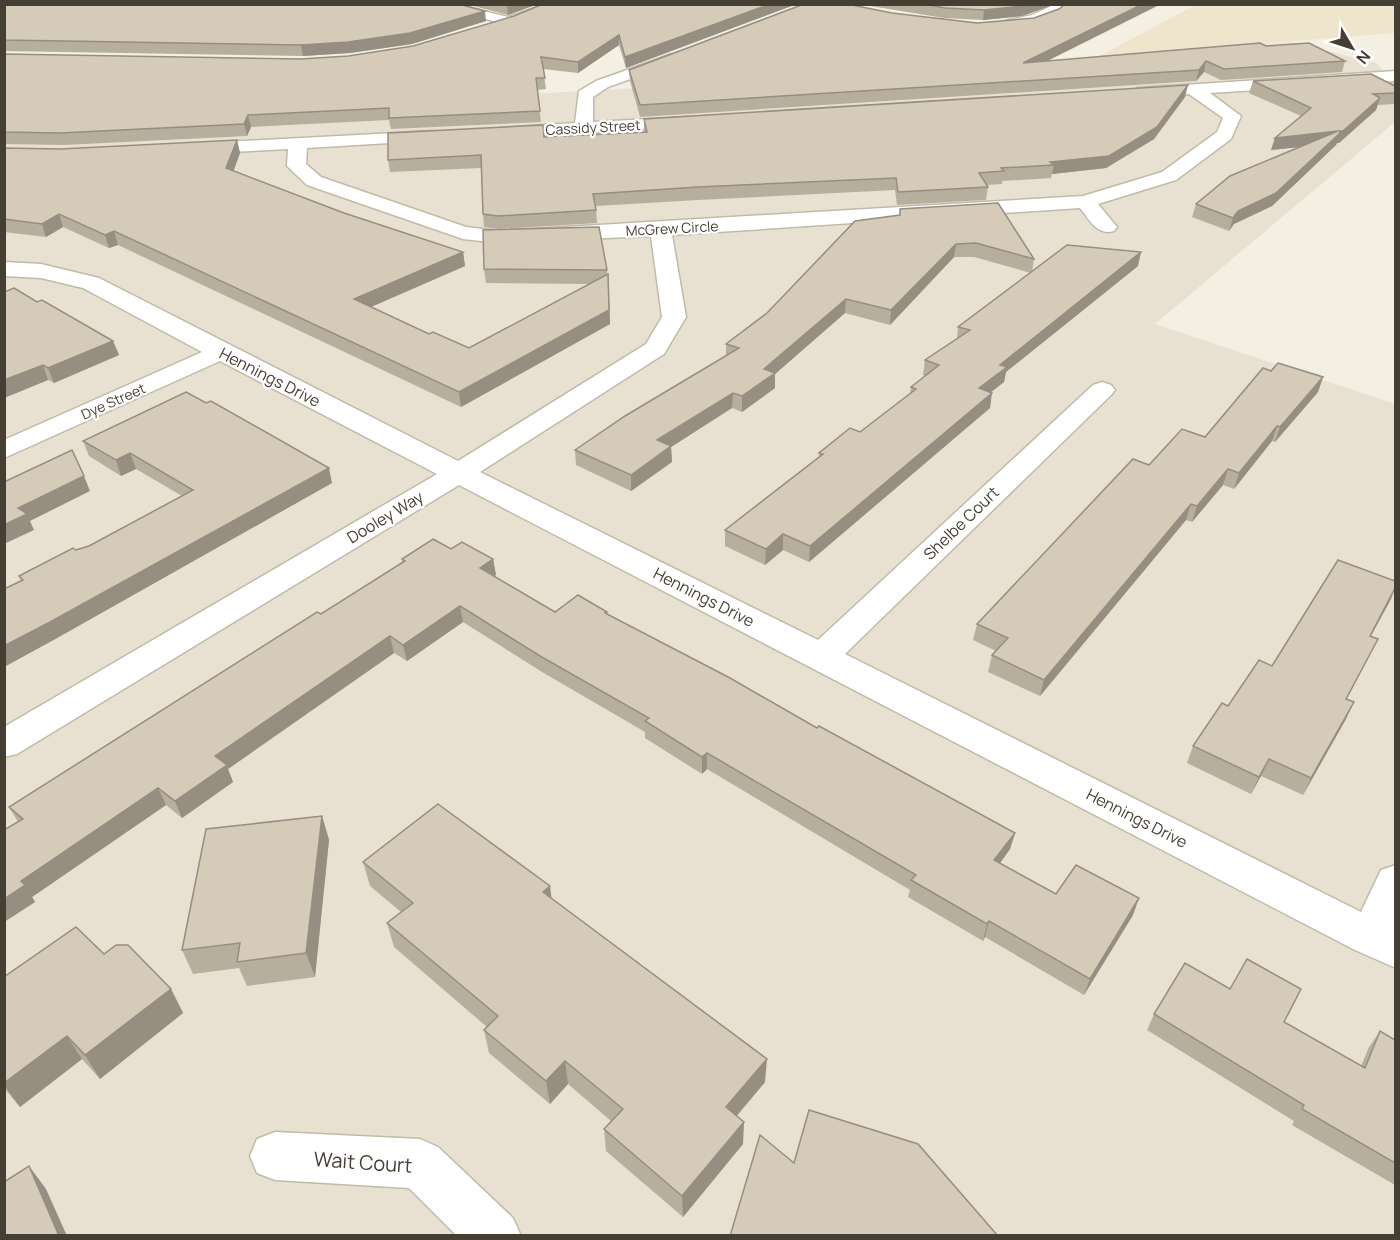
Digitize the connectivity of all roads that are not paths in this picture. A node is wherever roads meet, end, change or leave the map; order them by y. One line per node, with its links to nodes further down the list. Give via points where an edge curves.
1 (434, 4): 4 (street)
2 (563, 4): 4 (street)
3 (1067, 4): 5 (street, via 1036,20)
4 (509, 21): 6 (street)
5 (998, 25)
6 (478, 31)
7 (684, 54): 12 (street, via 602,84 585,95)
8 (1395, 76): 9 (street)
9 (1193, 89): 10 (street); 17 (street, McGrew Circle, via 1232,116 1225,135 1169,176)
10 (1122, 93)
11 (703, 121): 12 (street, Cassidy Street)
12 (584, 128): 13 (street, Cassidy Street)
13 (477, 134)
14 (453, 135): 15 (street)
15 (298, 143): 16 (street); 19 (street, McGrew Circle, via 296,166 314,181 463,232 499,237)
16 (181, 148)
17 (1085, 202): 18 (street); 19 (street, McGrew Circle)
18 (1107, 227)
19 (662, 229): 24 (street, Dooley Way, via 674,317 655,349)
20 (4, 269): 21 (street, Hennings Drive, via 41,271 91,283)
21 (221, 352): 23 (street, Dye Street); 24 (street, Hennings Drive)
22 (1102, 390): 25 (street, Shelbe Court)
23 (4, 450)
24 (460, 472): 25 (street, Hennings Drive); 26 (street, Dooley Way)
25 (821, 657): 28 (street, Hennings Drive)
26 (4, 744)
27 (1395, 882): 28 (street)
28 (1383, 943)
29 (275, 1156): 30 (street, Wait Court, via 420,1164)
30 (495, 1236)

